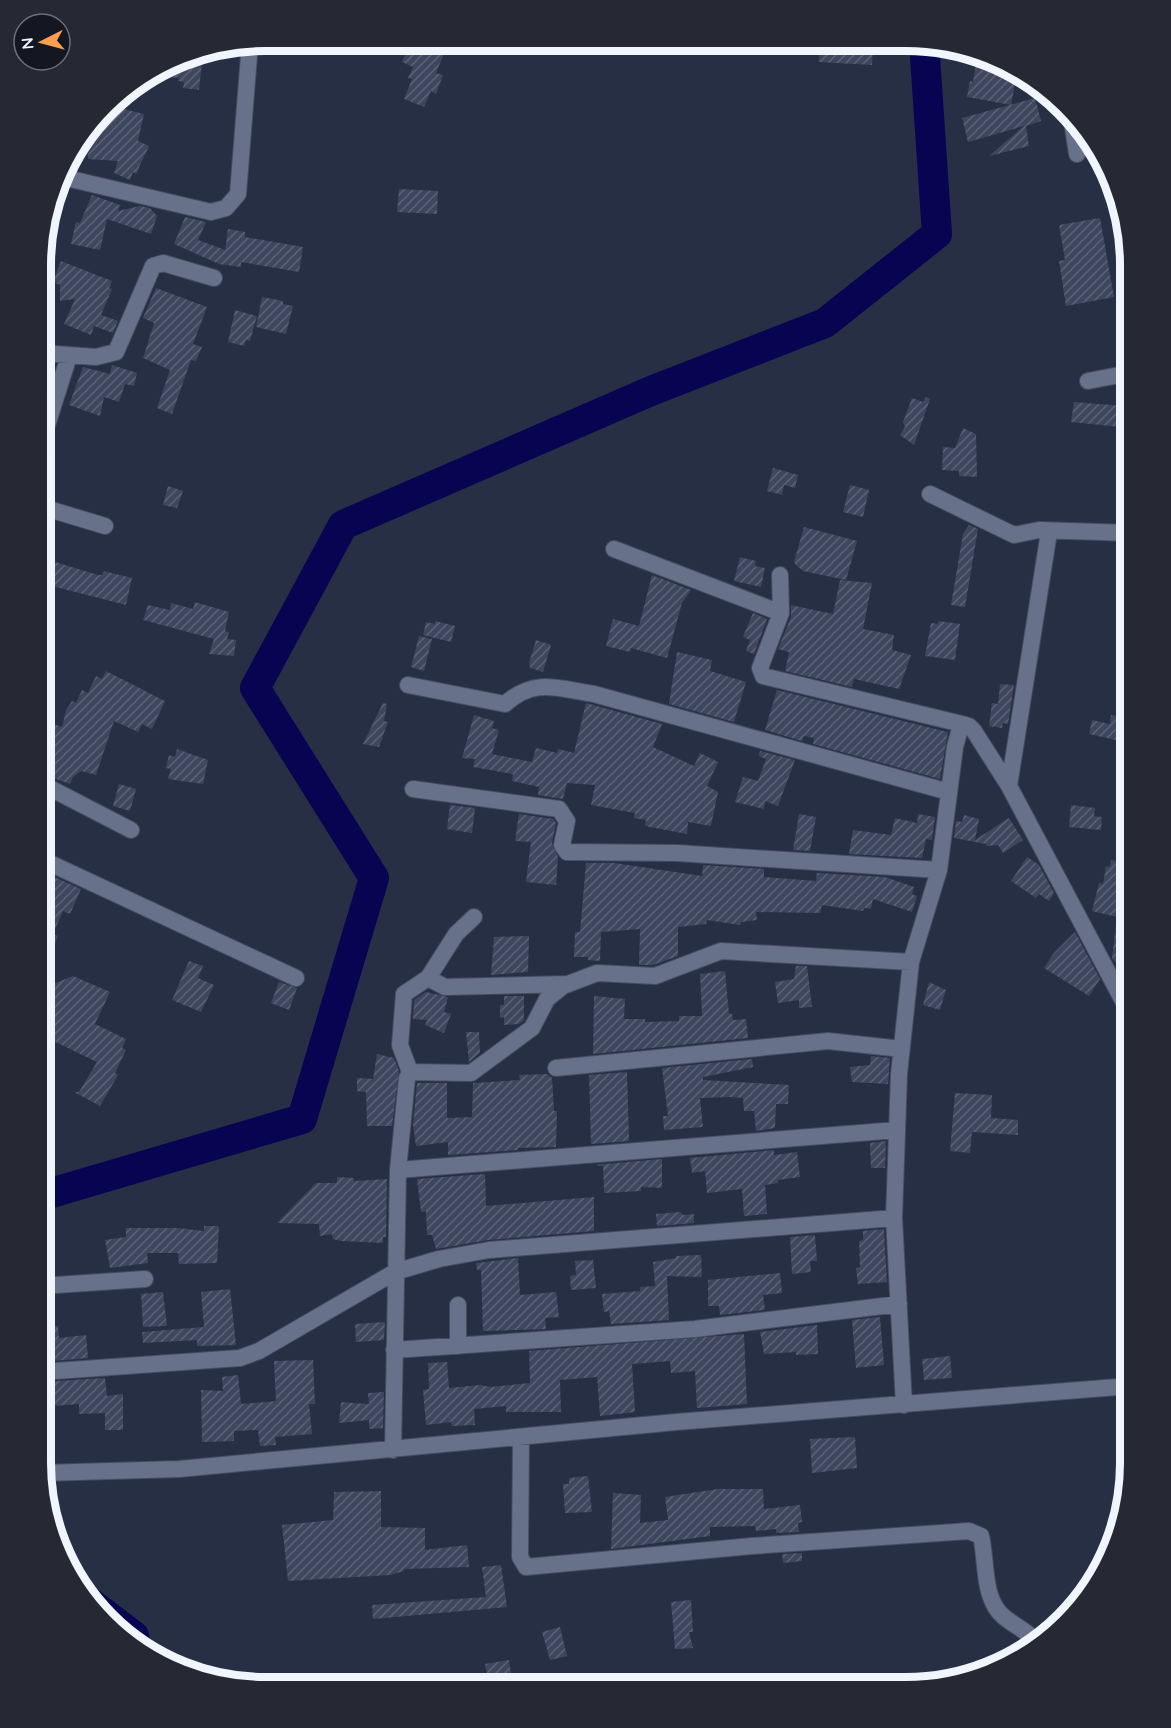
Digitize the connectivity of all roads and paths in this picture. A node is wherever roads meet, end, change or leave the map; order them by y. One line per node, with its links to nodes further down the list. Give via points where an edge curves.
1 (249, 51): 4 (street, via 238,194 226,208 211,212)
2 (1074, 132): 3 (street)
3 (1077, 154)
4 (69, 179)
5 (214, 278): 7 (street, via 164,263 153,266 116,351 96,357)
6 (51, 354): 7 (street)
7 (69, 356): 10 (street)
8 (1120, 375): 9 (street)
9 (1088, 381)
10 (51, 413)
11 (930, 494): 14 (street, via 1014,535)
12 (51, 510): 13 (street)
13 (105, 526)
14 (1049, 532): 15 (street); 21 (street)
15 (1120, 533)
16 (614, 549): 18 (street)
17 (780, 575): 18 (street)
18 (781, 613): 20 (street, via 760,668 763,676)
19 (408, 686): 24 (street, via 505,704 524,689 539,687 594,694)
20 (966, 725): 21 (street, via 974,731); 24 (street, via 956,740)
21 (1009, 786): 33 (street)
22 (51, 789): 25 (street)
23 (414, 789): 27 (street, via 559,809 567,821 562,844 567,852 677,853)
24 (949, 792): 27 (street)
25 (131, 830)
26 (51, 864): 30 (street)
27 (939, 870): 29 (street)
28 (474, 917): 31 (street, via 456,934)
29 (911, 962): 32 (street, via 721,951 655,976 597,973); 34 (street)
30 (296, 978)
31 (428, 978): 32 (street, via 445,987); 36 (street, via 407,990 402,1000 400,1045)
32 (569, 984): 36 (street, via 547,999 532,1028 471,1073)
33 (1120, 995)
34 (902, 1049): 35 (street, via 828,1041); 37 (street)
35 (556, 1068)
36 (410, 1072): 38 (street)
37 (897, 1130): 38 (street); 39 (street)
38 (398, 1170): 40 (street)
39 (894, 1218): 40 (street, via 489,1250); 43 (street)
40 (395, 1272): 46 (street); 47 (street, via 260,1351 240,1358)
41 (145, 1280): 42 (street)
42 (51, 1285)
43 (899, 1304): 45 (street, via 695,1329); 49 (street)
44 (458, 1305): 45 (street)
45 (458, 1346): 46 (street)
46 (394, 1350): 51 (street)
47 (51, 1371)
48 (1120, 1387): 49 (street)
49 (904, 1405): 50 (street)
50 (521, 1437): 51 (street); 53 (street, via 520,1557 526,1568 752,1546 969,1531 981,1536 994,1607)
51 (393, 1450): 52 (street, via 179,1469)
52 (51, 1473)
53 (1032, 1636)

